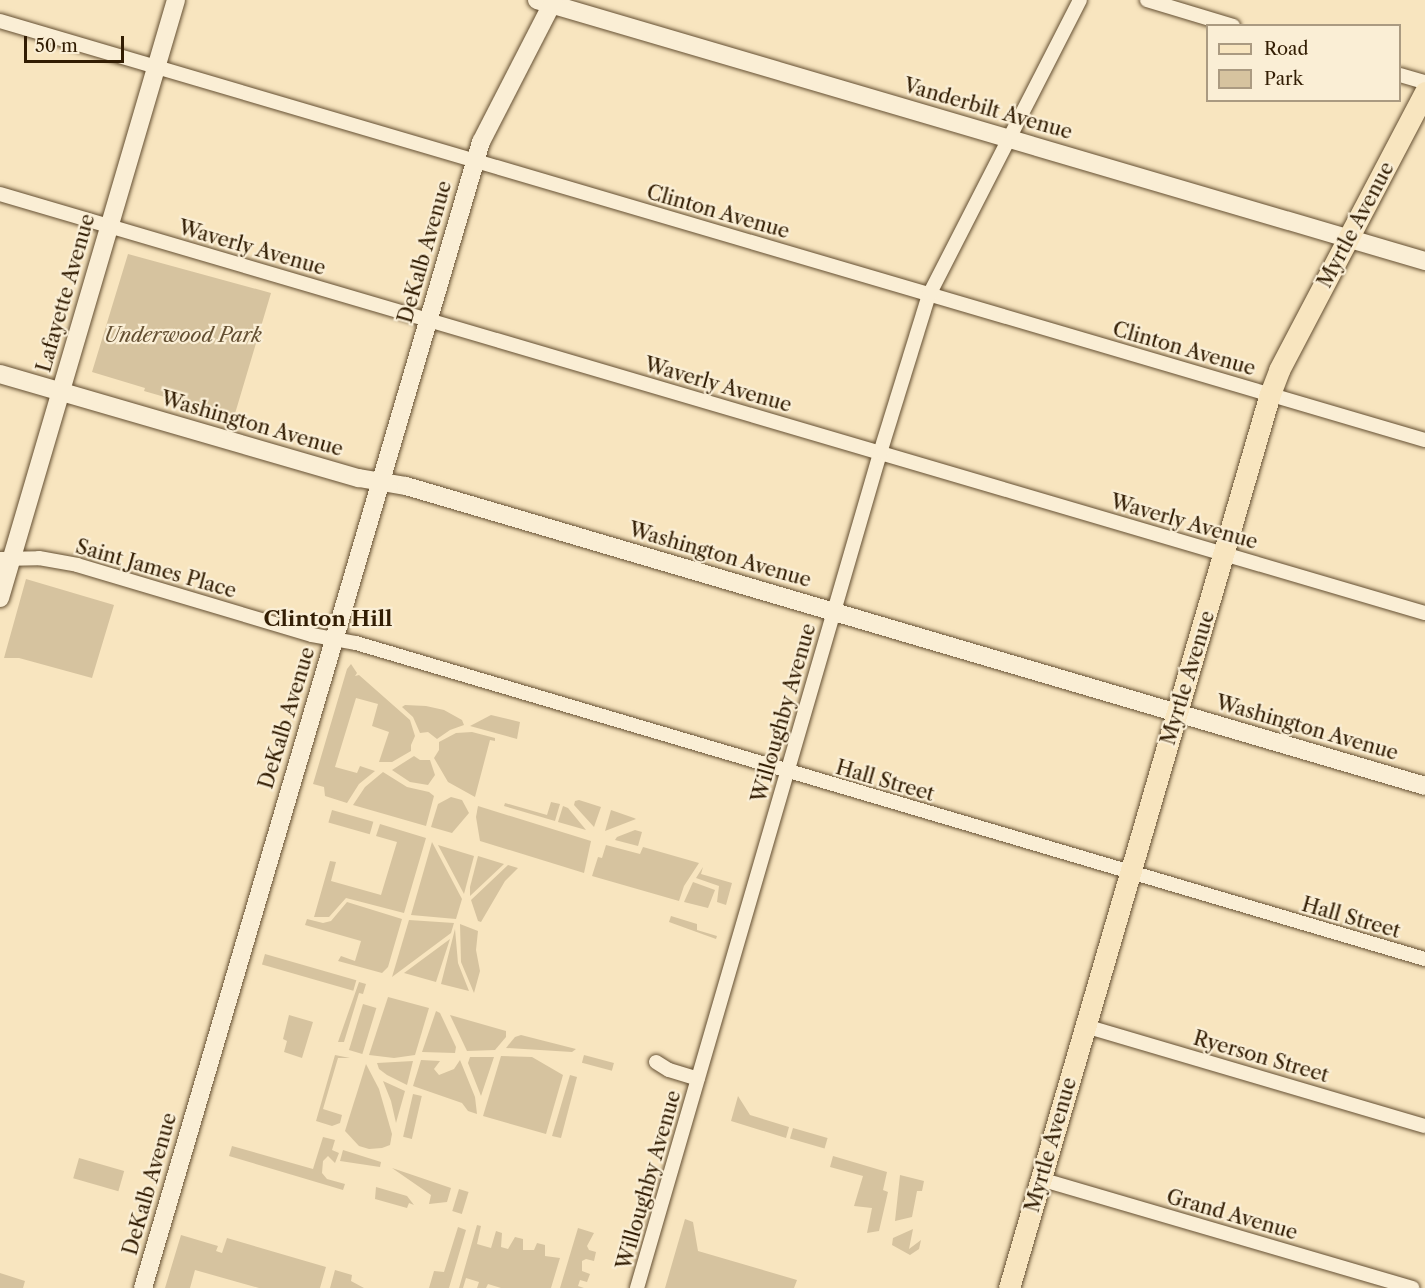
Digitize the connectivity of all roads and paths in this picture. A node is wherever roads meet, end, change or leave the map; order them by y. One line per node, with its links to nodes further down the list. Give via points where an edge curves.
1 (176, 0): 7 (main road, Lafayette Avenue)
2 (1080, 0): 11 (street, Willoughby Avenue)
3 (1147, 0): 6 (street)
4 (548, 1): 11 (main road, Vanderbilt Avenue); 12 (main road, DeKalb Avenue)
5 (0, 21): 7 (street, Clinton Avenue)
6 (1226, 24)
7 (156, 67): 12 (street, Clinton Avenue); 14 (main road, Lafayette Avenue)
8 (1401, 75): 9 (street)
9 (1425, 82)
10 (1425, 92): 15 (main road, Myrtle Avenue)
11 (1007, 138): 15 (main road, Vanderbilt Avenue); 17 (street, Willoughby Avenue)
12 (475, 161): 17 (street, Clinton Avenue); 18 (main road, DeKalb Avenue)
13 (0, 194): 14 (street, Waverly Avenue)
14 (108, 226): 18 (street, Waverly Avenue); 20 (main road, Lafayette Avenue)
15 (1348, 239): 16 (main road, Vanderbilt Avenue); 21 (main road, Myrtle Avenue)
16 (1425, 261)
17 (929, 295): 21 (street, Clinton Avenue); 23 (street, Willoughby Avenue)
18 (429, 320): 23 (street, Waverly Avenue); 24 (main road, DeKalb Avenue)
19 (0, 374): 20 (main road, Washington Avenue)
20 (60, 392): 24 (main road, Washington Avenue); 26 (main road, Lafayette Avenue)
21 (1270, 394): 22 (street, Clinton Avenue); 25 (main road, Myrtle Avenue)
22 (1425, 440)
23 (880, 453): 25 (street, Waverly Avenue); 28 (street, Willoughby Avenue)
24 (380, 482): 28 (main road, Washington Avenue, via 406,486); 30 (main road, DeKalb Avenue)
25 (1224, 554): 29 (street, Waverly Avenue); 31 (main road, Myrtle Avenue)
26 (6, 559): 27 (main road, Lafayette Avenue); 30 (street, Saint James Place, via 39,558 77,565)
27 (0, 598)
28 (833, 612): 31 (main road, Washington Avenue); 32 (street, Willoughby Avenue)
29 (1425, 613)
30 (334, 639): 32 (street, Hall Street); 41 (main road, DeKalb Avenue)
31 (1178, 714): 33 (main road, Washington Avenue); 34 (main road, Myrtle Avenue)
32 (787, 772): 34 (street, Hall Street); 38 (street, Willoughby Avenue)
33 (1425, 786)
34 (1130, 874): 35 (street, Hall Street); 36 (main road, Myrtle Avenue)
35 (1425, 959)
36 (1085, 1026): 39 (street, Ryerson Street); 40 (main road, Myrtle Avenue)
37 (656, 1062): 38 (street)
38 (698, 1079): 42 (street, Willoughby Avenue)
39 (1425, 1125)
40 (1040, 1179): 43 (main road, Myrtle Avenue); 44 (street, Grand Avenue)
41 (143, 1288)
42 (637, 1288)
43 (1009, 1288)
44 (1412, 1288)

